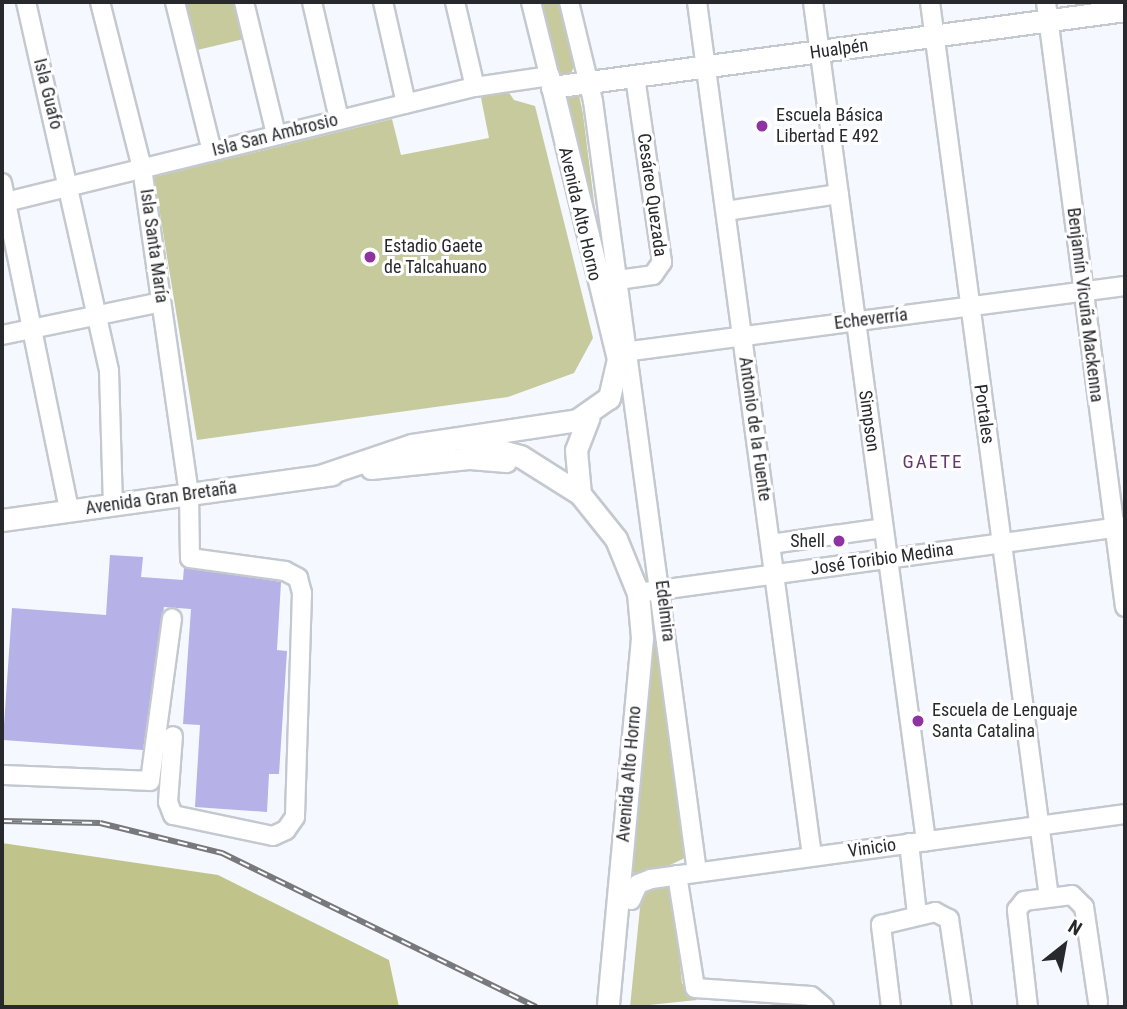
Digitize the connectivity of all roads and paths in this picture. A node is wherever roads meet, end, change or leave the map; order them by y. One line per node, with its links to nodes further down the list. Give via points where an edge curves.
1 (26, 2): 28 (street, Isla Guafo)
2 (100, 2): 26 (street, Isla Santa María)
3 (175, 2): 25 (street)
4 (244, 2): 24 (street)
5 (313, 2): 23 (street)
6 (383, 2): 22 (street)
7 (455, 2): 21 (street)
8 (531, 2): 19 (street, Avenida Alto Horno)
9 (569, 2): 20 (street, Avenida Alto Horno)
10 (697, 2): 17 (street, Antonio de la Fuente)
11 (813, 2): 16 (street, Simpson)
12 (930, 2): 15 (street, Portales)
13 (1125, 10): 14 (main road, Hualpén)
14 (1048, 11): 15 (main road, Hualpén); 34 (street, Benjamín Vicuña Mackenna)
15 (935, 36): 16 (main road, Hualpén); 36 (street, Portales)
16 (820, 51): 17 (main road, Hualpén); 29 (street, Simpson)
17 (707, 66): 18 (main road, Hualpén); 31 (street, Antonio de la Fuente)
18 (635, 76): 20 (main road, Hualpén); 32 (street, Cesáreo Quezada, via 662,262 653,275)
19 (551, 82): 20 (main road, Hualpén); 21 (street, Isla San Ambrosio); 42 (main road, Avenida Alto Horno)
20 (589, 82): 32 (street, Avenida Alto Horno)
21 (475, 87): 22 (street, Isla San Ambrosio)
22 (406, 103): 23 (street, Isla San Ambrosio)
23 (339, 119): 24 (street, Isla San Ambrosio)
24 (276, 134): 25 (street, Isla San Ambrosio)
25 (212, 150): 26 (street, Isla San Ambrosio)
26 (142, 168): 28 (street, Isla San Ambrosio); 35 (street, Isla Santa María)
27 (2, 183): 30 (street)
28 (71, 186): 30 (street, Isla San Ambrosio); 37 (street, Isla Guafo)
29 (839, 194): 31 (street); 38 (street, Simpson)
30 (4, 202): 39 (street)
31 (726, 211): 41 (street, Antonio de la Fuente)
32 (618, 280): 42 (street, Avenida Alto Horno)
33 (1125, 286): 34 (street, Echeverría)
34 (1084, 292): 36 (street, Echeverría); 55 (street, Benjamín Vicuña Mackenna)
35 (162, 302): 37 (street); 50 (street, Isla Santa María)
36 (970, 306): 38 (street, Echeverría); 60 (street, Portales)
37 (98, 315): 39 (street); 52 (street, Isla Guafo, via 113,397)
38 (856, 321): 41 (street, Echeverría); 56 (street, Simpson)
39 (36, 328): 40 (street); 53 (street)
40 (2, 335)
41 (743, 336): 42 (street, Echeverría); 61 (street, Antonio de la Fuente)
42 (622, 352): 43 (main road, Avenida Alto Horno, via 614,390); 65 (street, Edelmira)
43 (589, 416): 44 (main road, Avenida Gran Bretaña); 51 (main road, via 576,450)
44 (489, 433): 45 (main road, Avenida Gran Bretaña); 46 (main road, Avenida Gran Bretaña)
45 (431, 442): 46 (main road, Avenida Gran Bretaña); 49 (main road, Avenida Gran Bretaña)
46 (467, 442): 47 (main road); 48 (main road, Avenida Gran Bretaña, via 504,450)
47 (419, 462): 48 (main road, Avenida Gran Bretaña, via 487,458); 49 (main road, Avenida Gran Bretaña)
48 (545, 471): 51 (main road, Avenida Gran Bretaña)
49 (320, 476): 50 (main road, Avenida Gran Bretaña)
50 (189, 494): 52 (main road, Avenida Gran Bretaña); 69 (street, Isla Santa María, via 190,558 285,571 300,586 295,817 286,830 273,836 173,815 168,802)
51 (580, 494): 66 (main road, Avenida Alto Horno, via 616,539)
52 (113, 504): 53 (main road, Avenida Gran Bretaña)
53 (69, 510): 54 (main road, Avenida Gran Bretaña)
54 (2, 520)
55 (1120, 527): 60 (street, José Toribio Medina); 67 (street, Benjamín Vicuña Mackenna)
56 (883, 528): 57 (street); 62 (street, Simpson)
57 (860, 531): 58 (street); 62 (street)
58 (820, 537): 59 (street); 63 (street)
59 (792, 541): 61 (street); 64 (street)
60 (1002, 543): 62 (street, José Toribio Medina); 72 (street, Portales)
61 (771, 544): 64 (street, Antonio de la Fuente)
62 (880, 560): 63 (street, José Toribio Medina); 73 (street, Simpson)
63 (824, 568): 64 (street, José Toribio Medina)
64 (780, 574): 65 (street, José Toribio Medina); 74 (street, Antonio de la Fuente)
65 (663, 590): 66 (street, José Toribio Medina); 76 (street, Edelmira)
66 (638, 593): 75 (main road, Avenida Alto Horno, via 642,638)
67 (1125, 607)
68 (172, 618): 70 (street, via 150,781)
69 (173, 736)
70 (2, 775)
71 (1125, 814): 72 (street, Vinicio)
72 (1040, 825): 73 (street, Vinicio); 78 (street, Portales)
73 (917, 842): 74 (street, Vinicio); 80 (street, Simpson)
74 (812, 856): 76 (street, Vinicio)
75 (621, 864): 79 (main road, Avenida Alto Horno); 82 (main road, Avenida Alto Horno)
76 (697, 872): 77 (street, Vinicio)
77 (677, 875): 79 (street, Vinicio, via 644,880); 84 (street, via 695,988 811,996)
78 (1049, 897): 81 (street, via 1072,895 1083,903); 87 (street, via 1024,901 1016,914)
79 (631, 900): 83 (main road, Avenida Alto Horno)
80 (917, 914): 85 (street, via 881,925); 86 (street, via 940,912 949,919)
81 (1098, 1002)
82 (608, 1007)
83 (622, 1007)
84 (824, 1007)
85 (891, 1007)
86 (962, 1007)
87 (1028, 1007)

